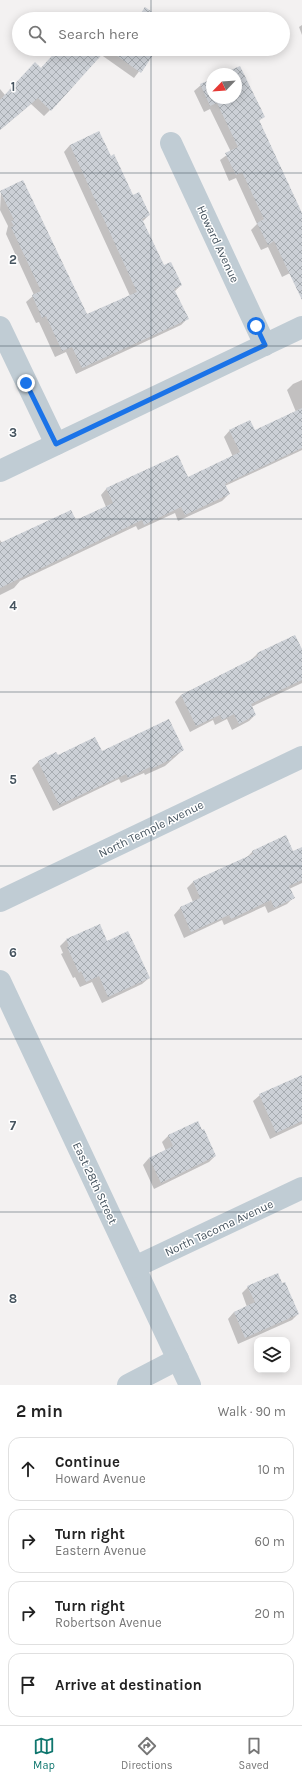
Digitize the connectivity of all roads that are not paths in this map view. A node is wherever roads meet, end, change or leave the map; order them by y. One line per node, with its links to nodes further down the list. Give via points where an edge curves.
1 (171, 143): 4 (street, Howard Avenue)
2 (0, 327): 5 (street)
3 (302, 327): 4 (street)
4 (265, 345): 5 (street)
5 (56, 444): 6 (street)
6 (0, 471)
7 (302, 756): 8 (street, North Temple Avenue)
8 (0, 901)
9 (0, 981): 11 (street, East 28th Street)
10 (302, 1188): 11 (street, North Tacoma Avenue)
11 (135, 1267): 12 (street, East 28th Street)
12 (178, 1359): 13 (street); 14 (street, East 28th Street)
13 (128, 1385)
14 (190, 1385)

